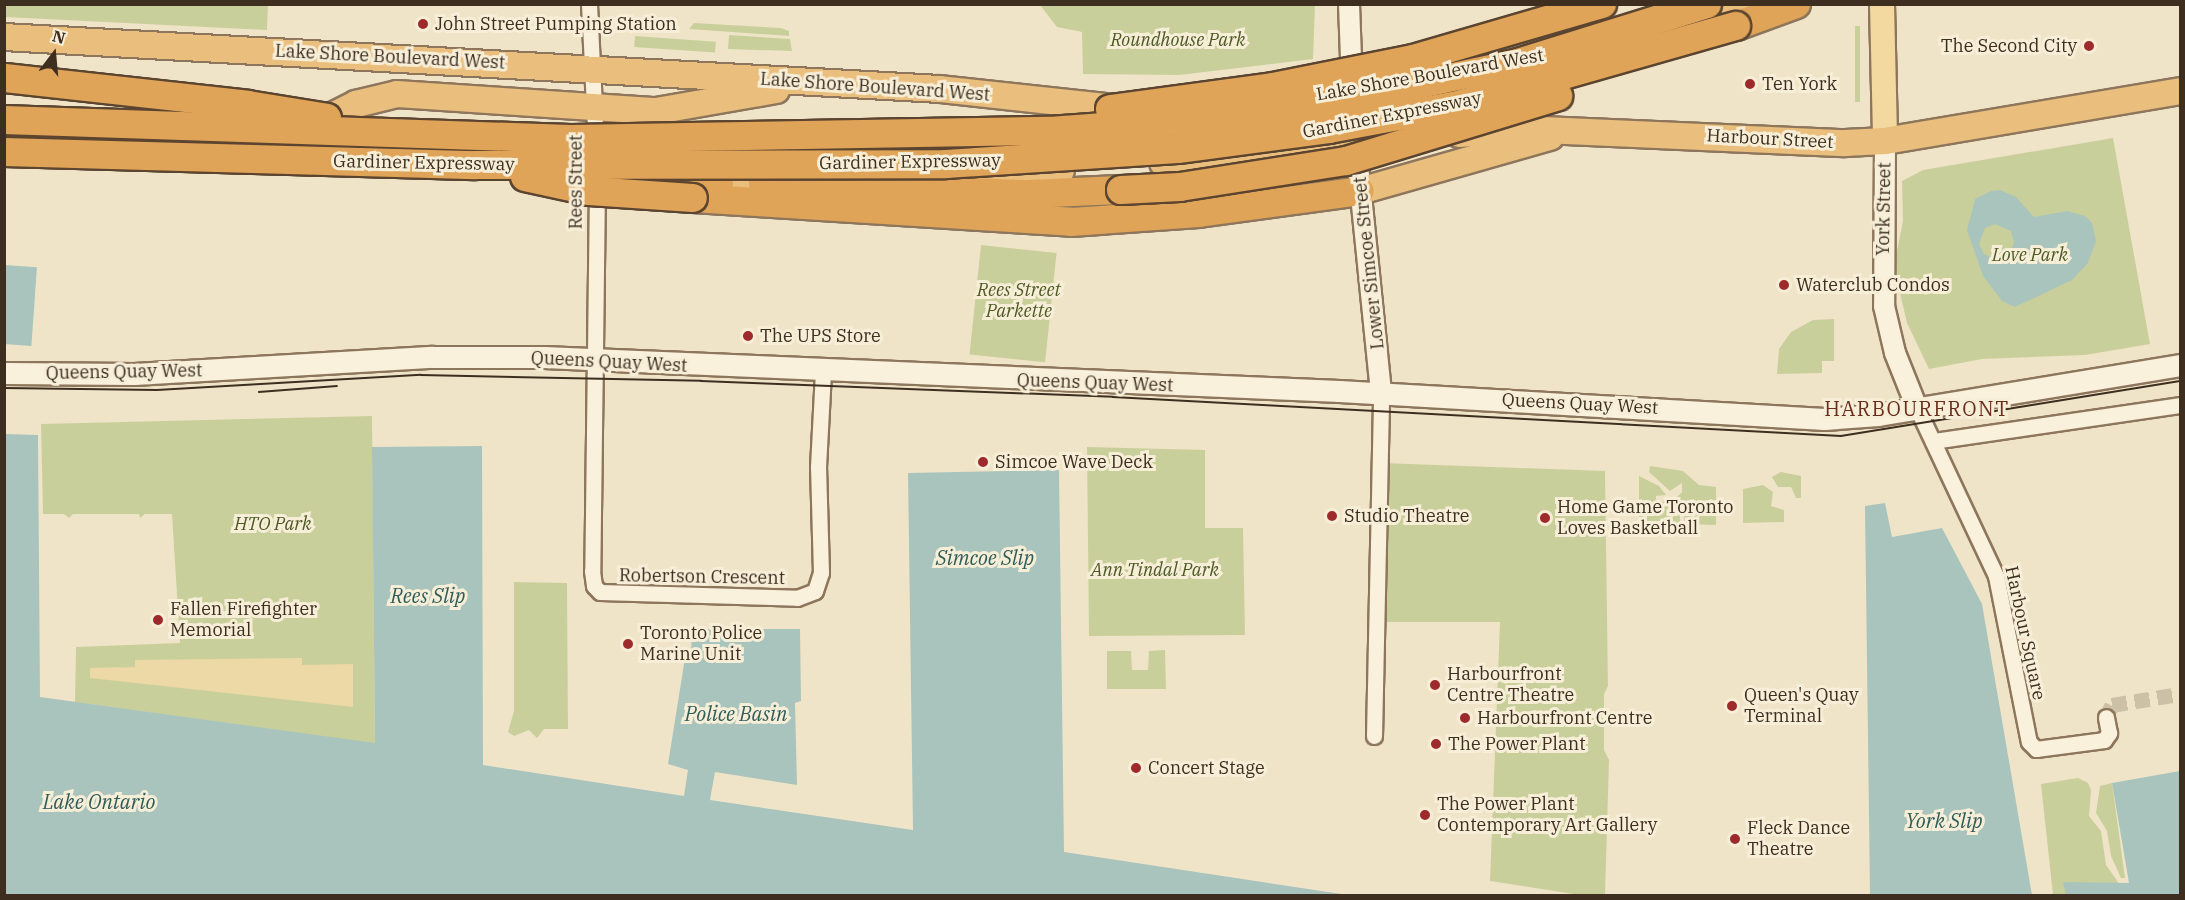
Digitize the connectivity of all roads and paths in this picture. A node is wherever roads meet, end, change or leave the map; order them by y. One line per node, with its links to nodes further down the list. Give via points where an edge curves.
1 (589, 4): 9 (street, Rees Street)
2 (1349, 4): 13 (street, Lower Simcoe Street)
3 (1602, 4): 17 (highway, bridge, via 1413,58 1285,85)
4 (1707, 4): 17 (highway, Gardiner Expressway, bridge, via 1518,63 1327,104 1159,123 1050,131)
5 (1796, 4): 7 (highway, Gardiner Expressway)
6 (1882, 4): 20 (main road, York Street)
7 (1736, 15): 13 (highway, Lake Shore Boulevard West); 24 (highway, Gardiner Expressway, bridge, via 1462,104 1329,129 1178,149 945,164); 26 (highway, bridge, via 1615,77 1499,117 1346,161 1180,188 1028,194)
8 (4, 37): 9 (highway, Lake Shore Boulevard West)
9 (592, 69): 11 (highway, Lake Shore Boulevard West); 14 (street, Rees Street)
10 (5, 78): 18 (highway, bridge, via 248,105)
11 (827, 83): 13 (highway, Lake Shore Boulevard West, via 940,89 1138,110); 14 (highway, via 656,111)
12 (2181, 91): 20 (highway, Harbour Street)
13 (1353, 92): 21 (street, Lower Simcoe Street)
14 (596, 110): 22 (highway, via 397,94 356,104); 25 (street, Rees Street)
15 (4, 120): 18 (highway, Gardiner Expressway, bridge)
16 (1570, 130): 20 (highway, Harbour Street, via 1845,143); 21 (highway, Harbour Street, via 1520,129); 27 (highway)
17 (954, 132): 18 (highway, Gardiner Expressway, bridge, via 571,139)
18 (414, 136)
19 (4, 140): 22 (highway)
20 (1885, 141): 34 (street, York Street, via 1884,306 1895,353)
21 (1356, 143): 26 (highway, via 1268,156 941,179); 27 (street, Lower Simcoe Street)
22 (266, 149): 25 (highway, via 443,175)
23 (4, 152): 24 (highway, Gardiner Expressway, bridge)
24 (476, 165): 27 (highway, bridge, via 589,191 1071,222 1199,213)
25 (597, 180): 26 (highway); 28 (street, Rees Street)
26 (674, 181)
27 (1360, 190): 32 (street, Lower Simcoe Street)
28 (592, 361): 30 (main road, Queens Quay West); 30 (street, Robertson Crescent, via 592,571 594,586 600,592 797,598 815,591 821,573 818,467); 31 (main road, Queens Quay West, via 433,357 143,373)
29 (2181, 365): 34 (main road, Queens Quay West)
30 (823, 371): 32 (main road, Queens Quay West)
31 (4, 373)
32 (1381, 394): 34 (main road, Queens Quay West, via 1824,419); 37 (street, Lower Simcoe Street)
33 (2181, 405): 35 (street)
34 (1917, 408): 35 (street, Harbour Square)
35 (1933, 441): 36 (street, Harbour Square, via 1996,576 2029,742 2036,749 2103,740 2109,733)
36 (2106, 717)
37 (1374, 736)

